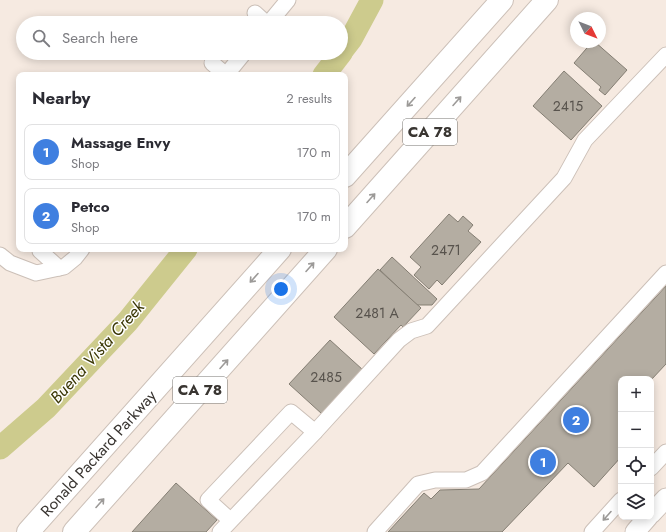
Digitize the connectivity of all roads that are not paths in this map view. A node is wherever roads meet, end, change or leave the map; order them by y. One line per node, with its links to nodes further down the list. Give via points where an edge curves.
1 (286, 0): 8 (lane)
2 (497, 0): 10 (highway)
3 (502, 0): 10 (highway, CA 78)
4 (547, 0): 9 (highway, CA 78)
5 (552, 0): 9 (highway)
6 (255, 13): 7 (lane)
7 (259, 16)
8 (273, 16)
9 (515, 36): 17 (highway, CA 78, one-way to 9)
10 (465, 41): 16 (highway, CA 78, one-way to 16)
11 (666, 55): 25 (lane, via 585,140 564,178 553,191 427,326 411,331 399,340)
12 (238, 60): 15 (lane)
13 (212, 62): 14 (lane)
14 (223, 72)
15 (228, 72)
16 (348, 173)
17 (348, 224)
18 (41, 252): 23 (lane)
19 (80, 252): 23 (lane, via 64,267)
20 (277, 252): 31 (highway, Ronald Packard Parkway / CA 78, one-way to 31)
21 (323, 252): 36 (highway, CA 78, one-way to 21)
22 (0, 255): 23 (lane, via 10,263 36,273)
23 (59, 268)
24 (666, 273): 38 (lane, via 482,473 466,480 435,480 418,484)
25 (315, 432): 32 (lane); 32 (lane, via 290,412 208,500)
26 (666, 452): 27 (lane)
27 (654, 465)
28 (666, 498): 30 (main road)
29 (618, 503): 39 (lane, one-way to 39)
30 (654, 511)
31 (42, 516): 34 (highway); 35 (highway, Ronald Packard Parkway / CA 78)
32 (230, 520): 37 (lane)
33 (645, 520): 40 (main road)
34 (24, 532)
35 (28, 532)
36 (74, 532)
37 (220, 532)
38 (375, 532)
39 (592, 532)
40 (635, 532)

